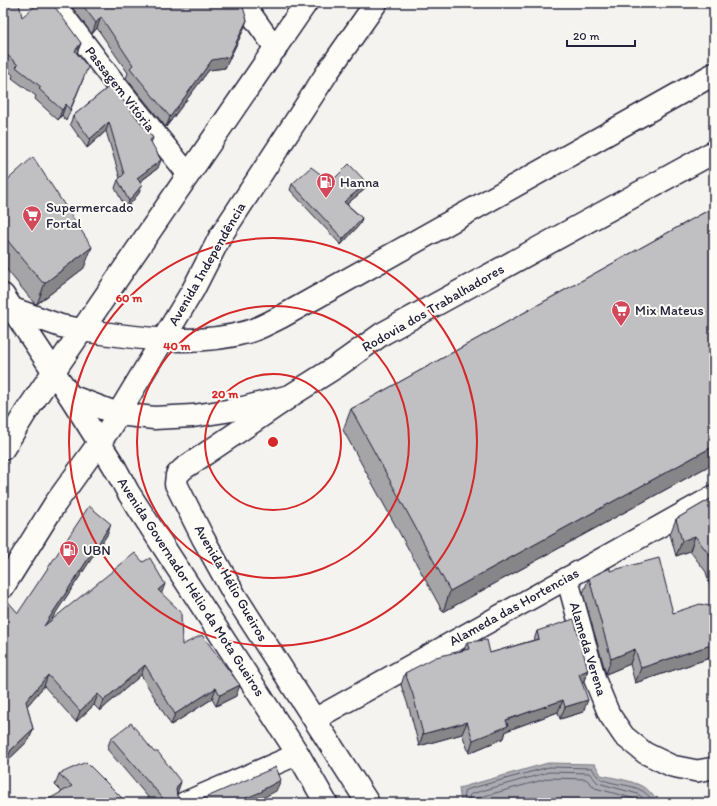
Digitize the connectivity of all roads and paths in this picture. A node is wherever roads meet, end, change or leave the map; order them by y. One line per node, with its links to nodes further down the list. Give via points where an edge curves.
1 (54, 3): 8 (street, Passagem Vitória)
2 (243, 3): 5 (street)
3 (306, 3): 5 (main road)
4 (376, 3): 11 (main road, Avenida Independência, via 220,237 193,290)
5 (276, 49): 8 (main road)
6 (714, 74): 11 (main road, via 281,317 249,332 214,338)
7 (714, 152): 14 (main road, Rodovia dos Trabalhadores, via 382,334)
8 (188, 174): 10 (main road)
9 (8, 302): 10 (main road, via 61,326); 12 (main road)
10 (82, 330): 11 (main road); 12 (main road)
11 (163, 340): 15 (main road, Avenida Independência)
12 (54, 372): 13 (main road, Avenida Governador Hélio da Mota Gueiros); 17 (main road)
13 (70, 396): 15 (main road, Rodovia dos Trabalhadores); 16 (main road, Avenida Governador Hélio da Mota Gueiros)
14 (290, 396): 15 (main road, Rodovia dos Trabalhadores, via 193,416 154,418); 21 (main road, Avenida Hélio Gueiros, via 183,469 177,475 176,484 235,596)
15 (118, 414): 16 (main road, Avenida Independência)
16 (100, 443): 20 (main road, Avenida Independência, via 55,504); 22 (main road, Avenida Governador Hélio da Mota Gueiros, via 128,492)
17 (3, 449)
18 (714, 496): 19 (street, Alameda das Hortencias)
19 (567, 578): 21 (street, Alameda das Hortencias); 23 (street, Alameda Verena, via 595,680 609,714 624,736 645,753 672,766 697,771)
20 (3, 587)
21 (315, 719): 26 (main road, Avenida Hélio Gueiros)
22 (298, 754): 24 (street); 25 (main road, Avenida Governador Hélio da Mota Gueiros)
23 (714, 768)
24 (184, 803)
25 (326, 803)
26 (368, 803)

